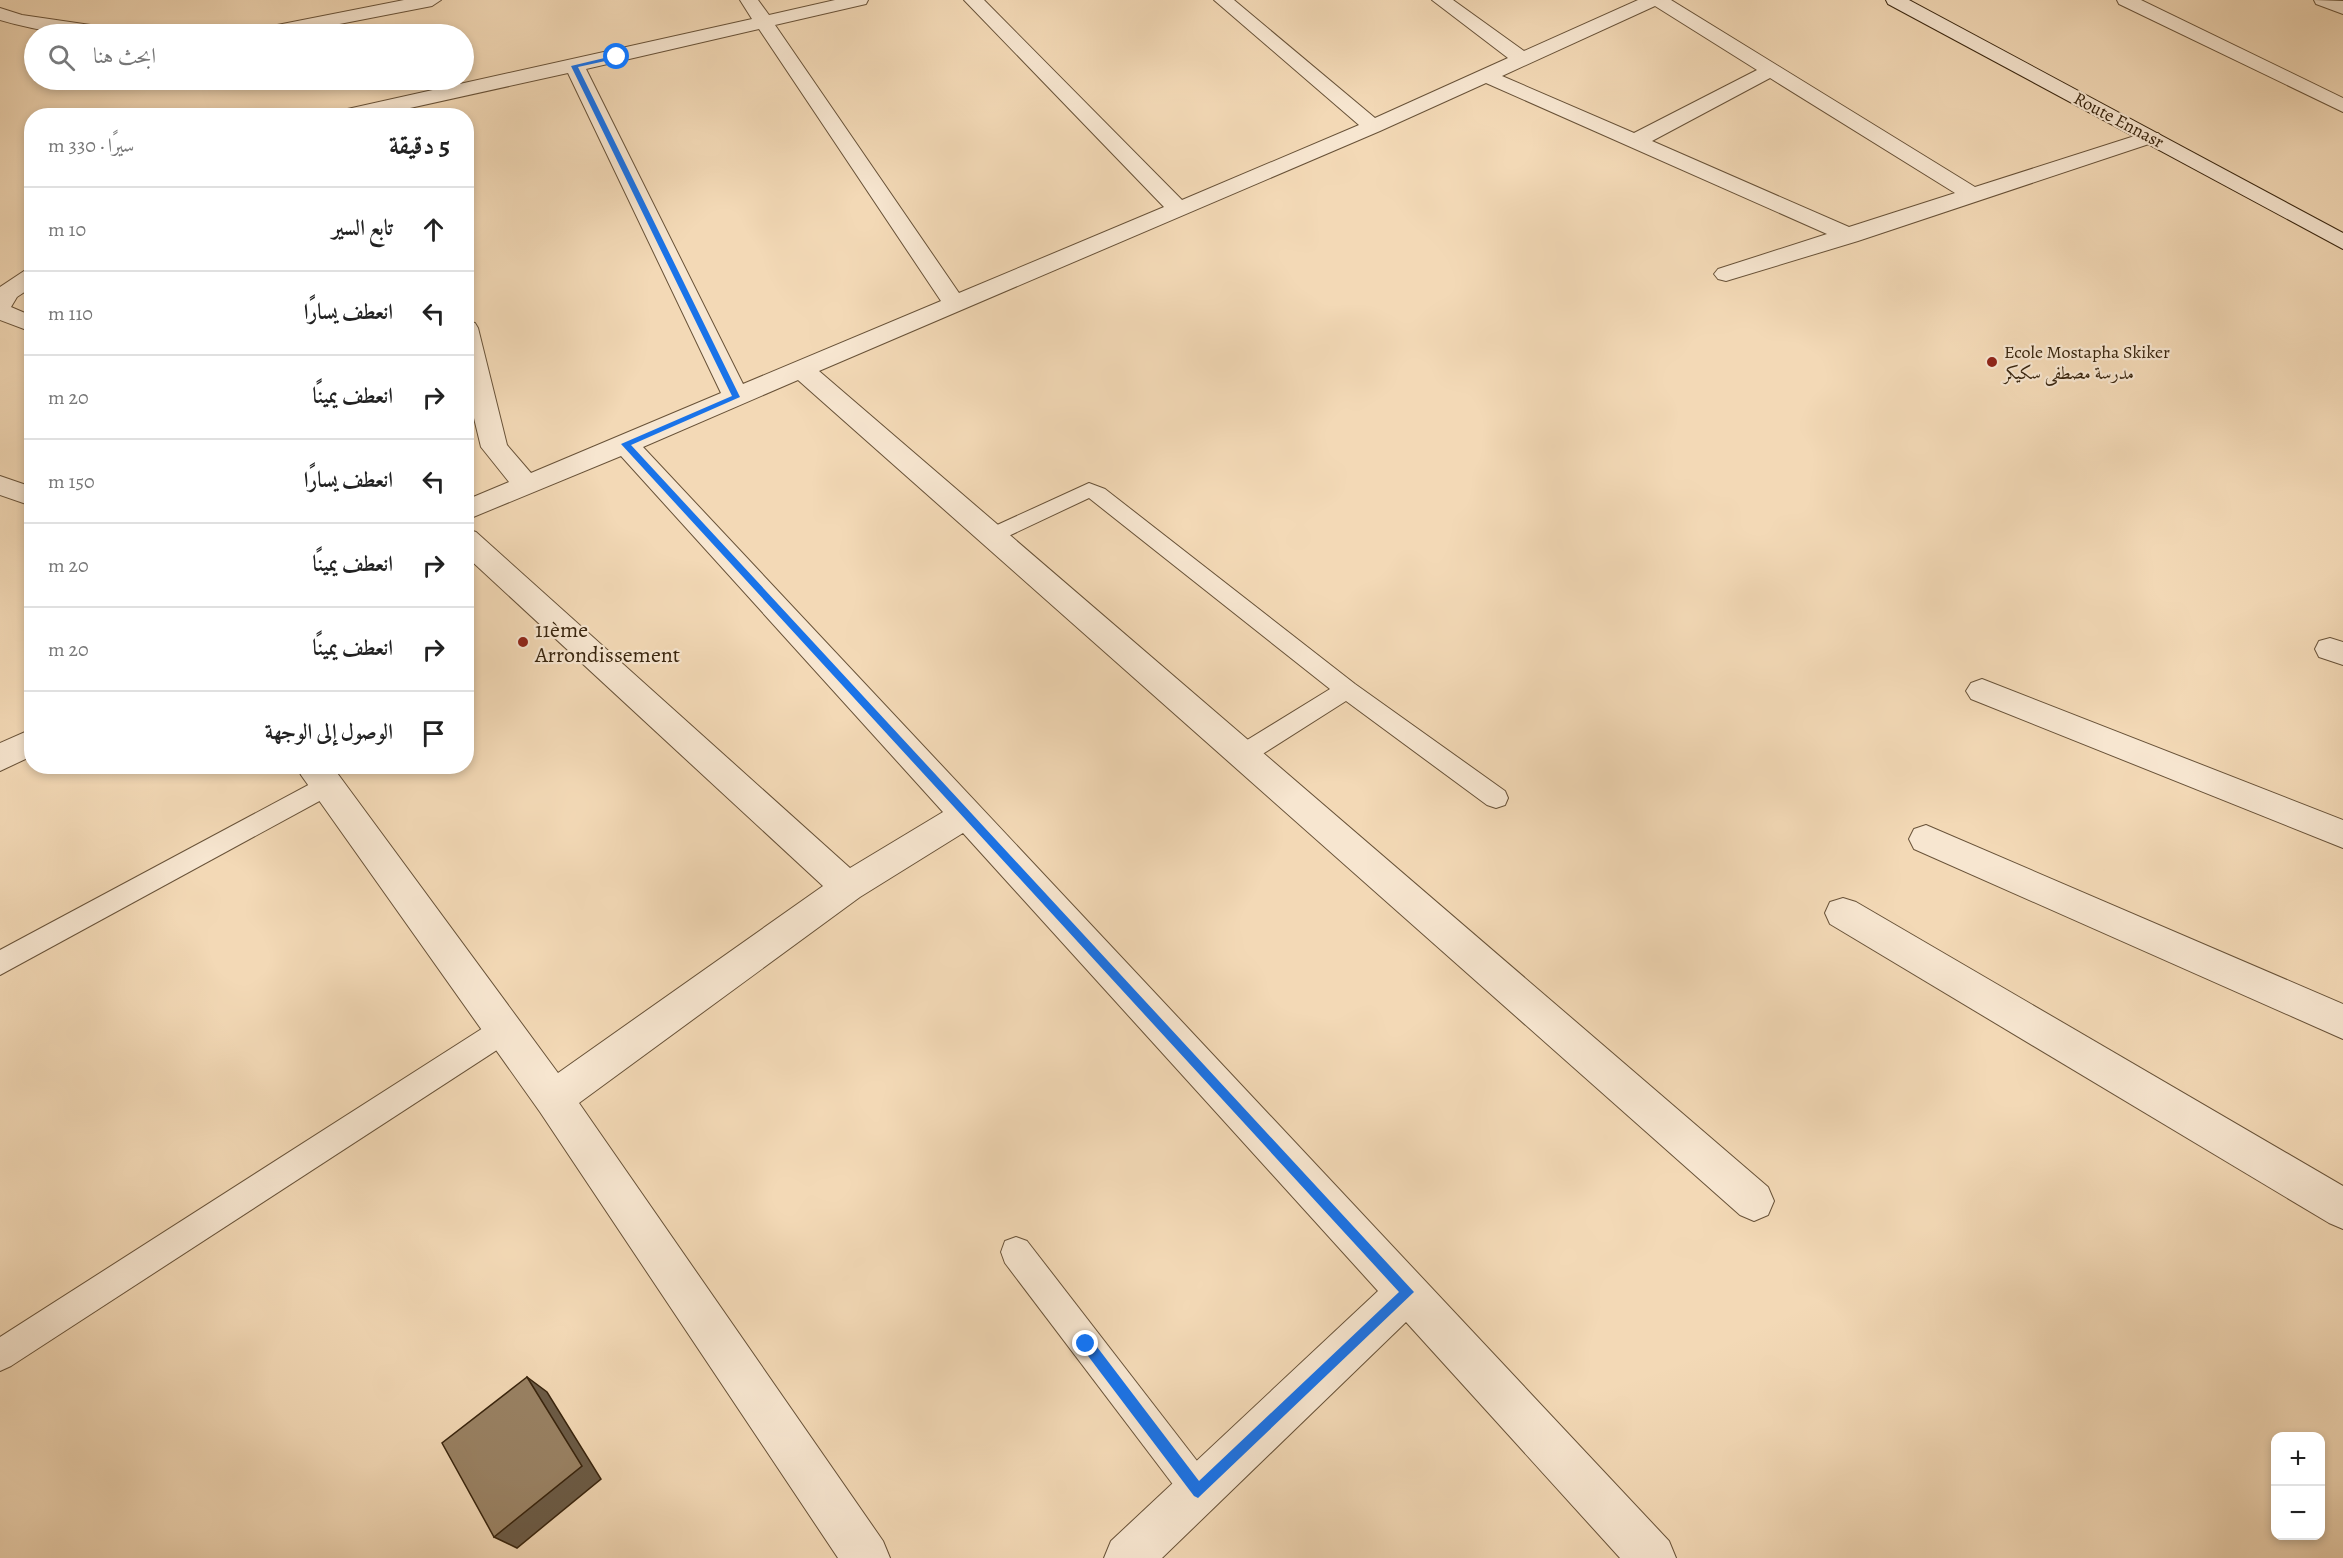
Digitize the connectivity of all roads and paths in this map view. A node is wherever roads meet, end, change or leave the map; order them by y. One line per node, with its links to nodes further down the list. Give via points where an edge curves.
1 (432, 0): 15 (street)
2 (749, 0): 13 (street)
3 (859, 0): 13 (street)
4 (973, 0): 26 (street)
5 (1222, 0): 22 (street)
6 (1441, 0): 16 (street)
7 (1895, 0): 23 (street, Route Ennasr)
8 (2126, 0): 20 (street)
9 (2323, 0): 11 (street)
10 (1646, 1): 16 (street); 18 (street)
11 (2343, 9)
12 (0, 14): 14 (street)
13 (766, 22): 17 (street); 31 (street)
14 (46, 24)
15 (312, 24)
16 (1520, 58): 19 (street)
17 (574, 66): 21 (street); 37 (street)
18 (1771, 70): 24 (street); 25 (street)
19 (1484, 75): 22 (street); 24 (street)
20 (2343, 106)
21 (410, 108)
22 (1373, 127): 26 (street)
23 (2151, 137): 25 (street); 28 (street, Route Ennasr)
24 (1636, 141): 27 (street)
25 (1974, 195): 27 (street)
26 (1179, 209): 31 (street)
27 (1850, 236): 29 (street)
28 (2343, 242)
29 (1726, 274)
30 (24, 281): 32 (street, via 7,293)
31 (954, 303): 36 (street)
32 (0, 306)
33 (0, 311): 34 (street)
34 (24, 322)
35 (474, 362): 39 (street)
36 (801, 369): 37 (street); 45 (street)
37 (736, 397): 38 (street)
38 (625, 444): 42 (street); 54 (street)
39 (494, 447): 40 (street); 42 (street)
40 (474, 449)
41 (0, 484): 43 (street)
42 (526, 485): 44 (street)
43 (24, 493)
44 (474, 508)
45 (991, 536): 47 (lane, via 1089,490); 50 (street)
46 (474, 546): 57 (street)
47 (1347, 690): 50 (lane); 53 (lane)
48 (1982, 691): 55 (street)
49 (24, 745): 51 (street)
50 (1242, 755): 63 (street)
51 (0, 758)
52 (320, 776): 59 (lane); 61 (street)
53 (1496, 798)
54 (967, 814): 57 (street); 66 (street)
55 (2343, 834)
56 (1926, 839): 60 (street)
57 (848, 887): 62 (street)
58 (1843, 913): 64 (street)
59 (0, 963)
60 (2343, 1022)
61 (504, 1030): 62 (street); 67 (lane)
62 (554, 1099): 69 (street)
63 (1754, 1201)
64 (2343, 1209)
65 (1016, 1252): 68 (lane)
66 (1407, 1292): 68 (street); 71 (street)
67 (0, 1355)
68 (1198, 1491): 70 (street)
69 (866, 1558)
70 (1128, 1558)
71 (1652, 1558)

